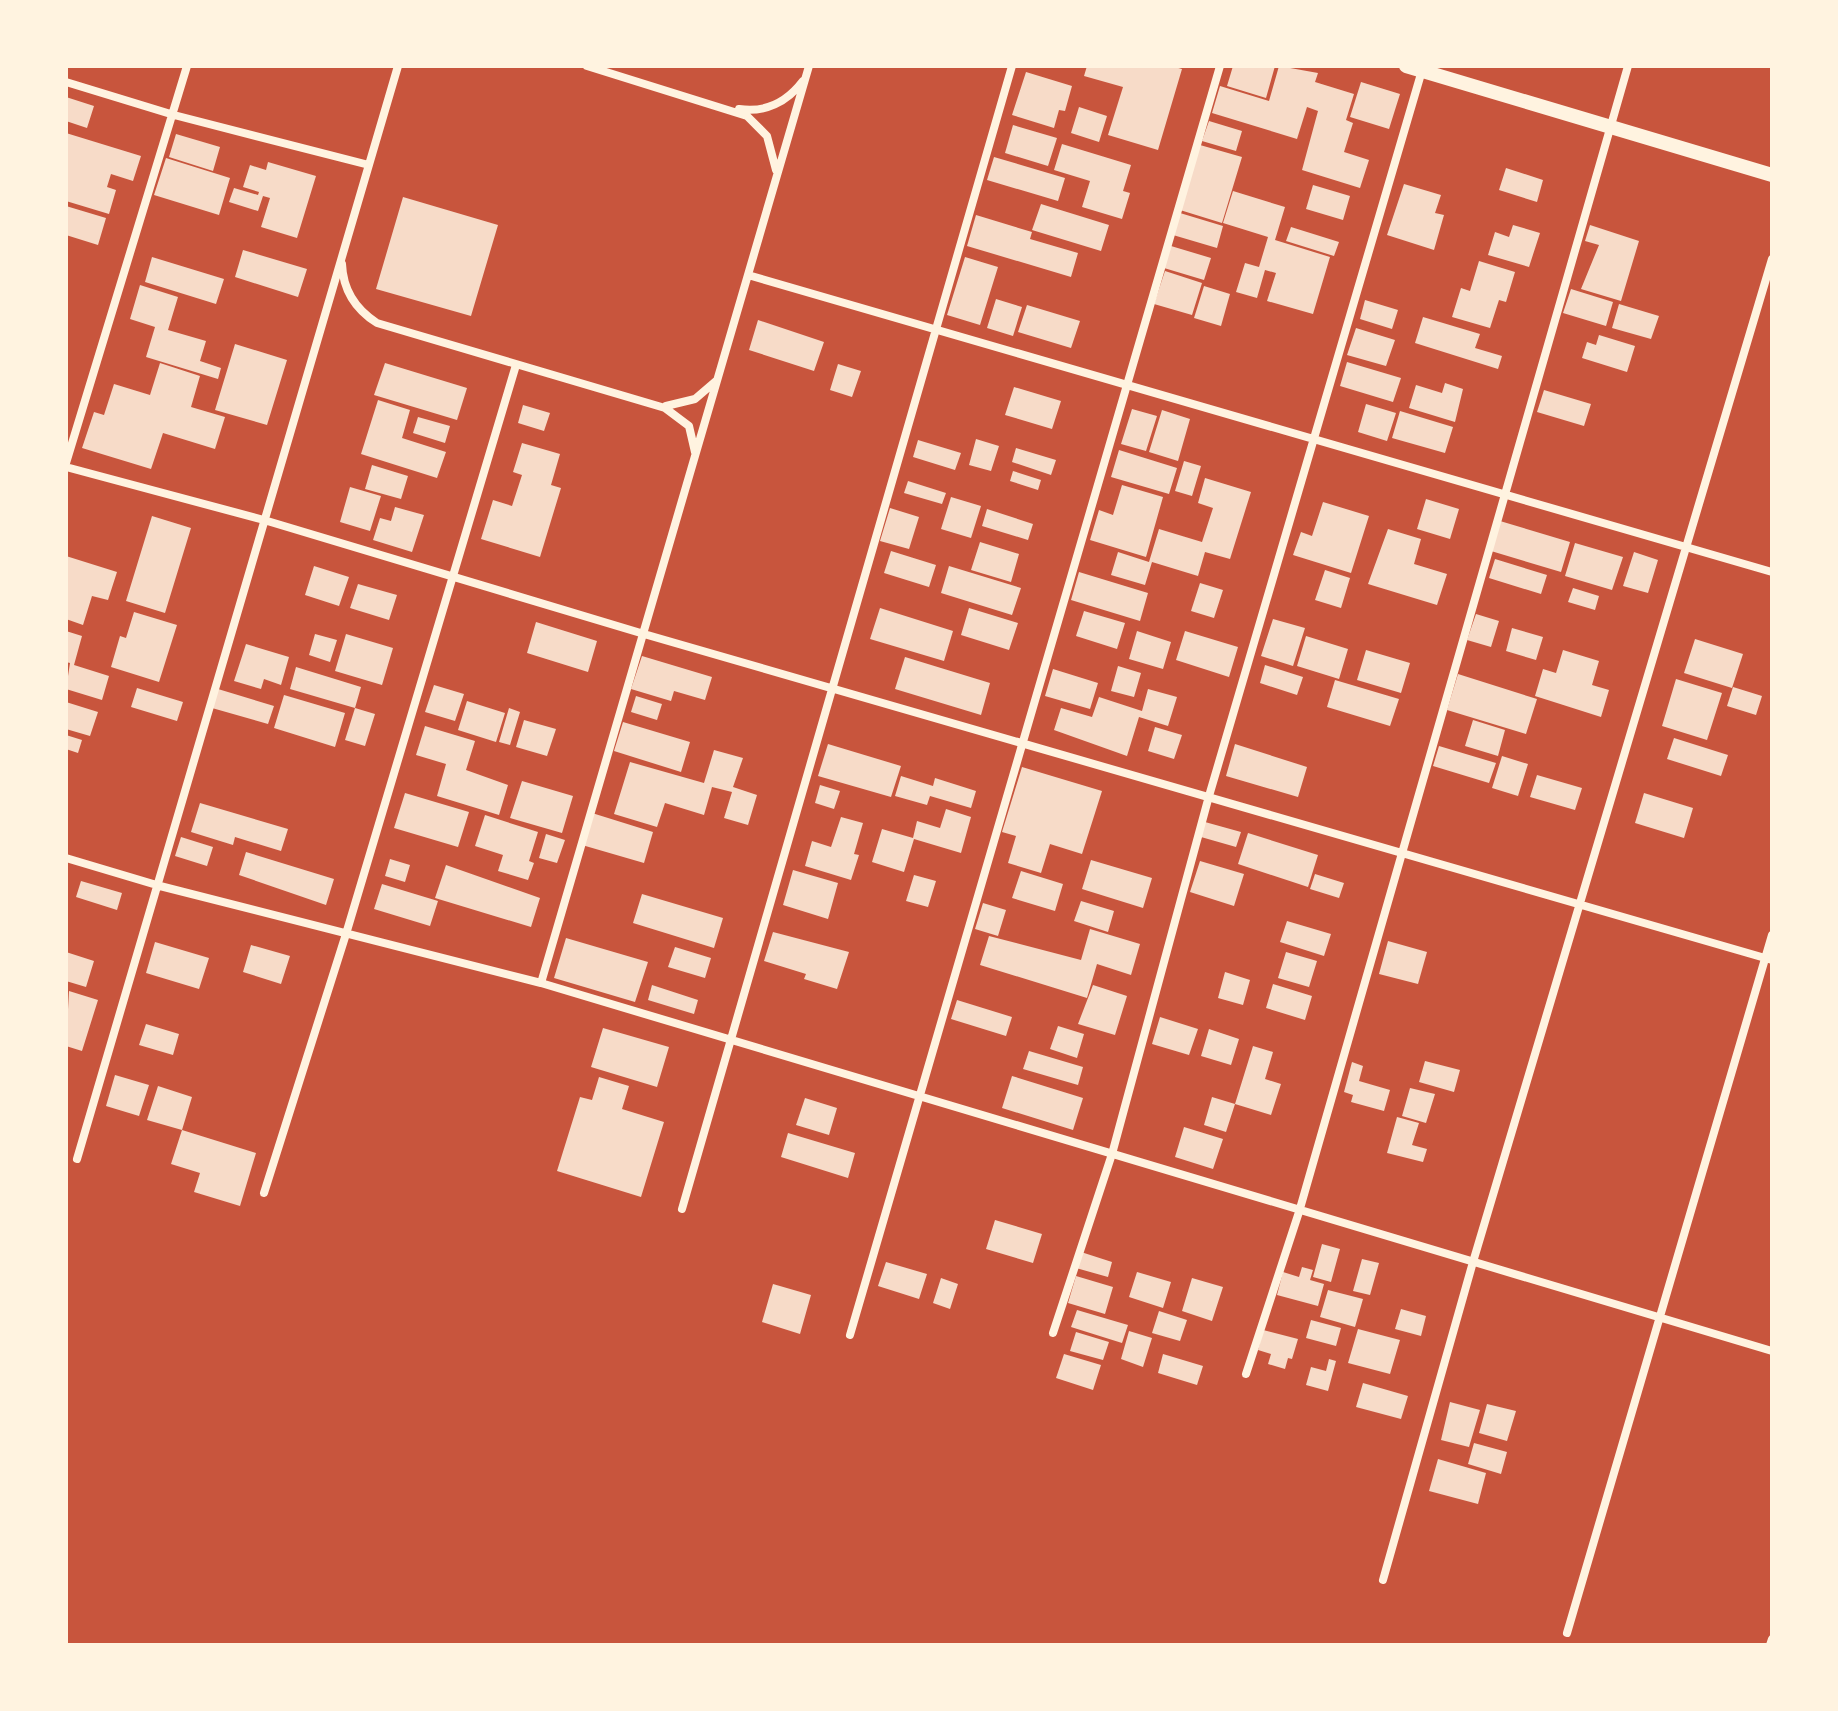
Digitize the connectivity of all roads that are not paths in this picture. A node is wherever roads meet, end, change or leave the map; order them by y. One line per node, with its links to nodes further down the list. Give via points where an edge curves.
1 (187, 66): 12 (street)
2 (398, 66): 14 (street)
3 (587, 66): 11 (street)
4 (1012, 66): 20 (street)
5 (1220, 66): 23 (street)
6 (1406, 66): 8 (main road)
7 (1628, 66): 13 (street)
8 (1422, 68): 13 (main road); 25 (street)
9 (808, 70): 11 (street, via 795,91 778,104 756,110); 16 (street)
10 (66, 82): 12 (street)
11 (722, 105): 16 (street, via 747,116 767,136 775,159)
12 (174, 115): 14 (street); 27 (street)
13 (1613, 127): 15 (main road); 28 (street)
14 (369, 165): 17 (street)
15 (1772, 175)
16 (775, 183): 19 (street)
17 (342, 255): 21 (street, via 348,294 377,323); 29 (street)
18 (1772, 259): 30 (street)
19 (748, 275): 20 (street); 22 (street)
20 (936, 330): 23 (street); 34 (street)
21 (516, 365): 24 (street); 32 (street)
22 (718, 377): 24 (street, via 685,403); 26 (street)
23 (1127, 385): 25 (street); 35 (street)
24 (646, 402): 26 (street, via 674,412 689,426)
25 (1317, 437): 28 (street); 36 (street)
26 (694, 463): 33 (street)
27 (66, 465): 29 (street)
28 (1504, 496): 30 (street); 37 (street)
29 (264, 520): 32 (street); 39 (street)
30 (1688, 547): 31 (street); 40 (street)
31 (1772, 572)
32 (454, 577): 33 (street); 41 (street)
33 (644, 634): 34 (street); 44 (street)
34 (832, 689): 35 (street); 45 (street)
35 (1022, 744): 36 (street); 46 (street)
36 (1209, 796): 37 (street); 47 (street)
37 (1399, 854): 40 (street); 51 (street)
38 (66, 858): 39 (street)
39 (160, 886): 41 (street); 48 (street)
40 (1580, 903): 43 (street); 52 (street)
41 (346, 934): 44 (street); 49 (street)
42 (1772, 935): 43 (street)
43 (1769, 959): 53 (street)
44 (541, 983): 45 (street)
45 (731, 1038): 46 (street); 50 (street)
46 (920, 1095): 47 (street); 55 (street)
47 (1112, 1154): 51 (street); 54 (street)
48 (77, 1159)
49 (264, 1193)
50 (682, 1209)
51 (1299, 1212): 52 (street); 57 (street)
52 (1473, 1262): 53 (street); 58 (street)
53 (1660, 1318): 56 (street); 59 (street)
54 (1053, 1333)
55 (850, 1335)
56 (1772, 1351)
57 (1246, 1374)
58 (1383, 1580)
59 (1567, 1633)
60 (1772, 1639): 61 (street)
61 (1770, 1645)

